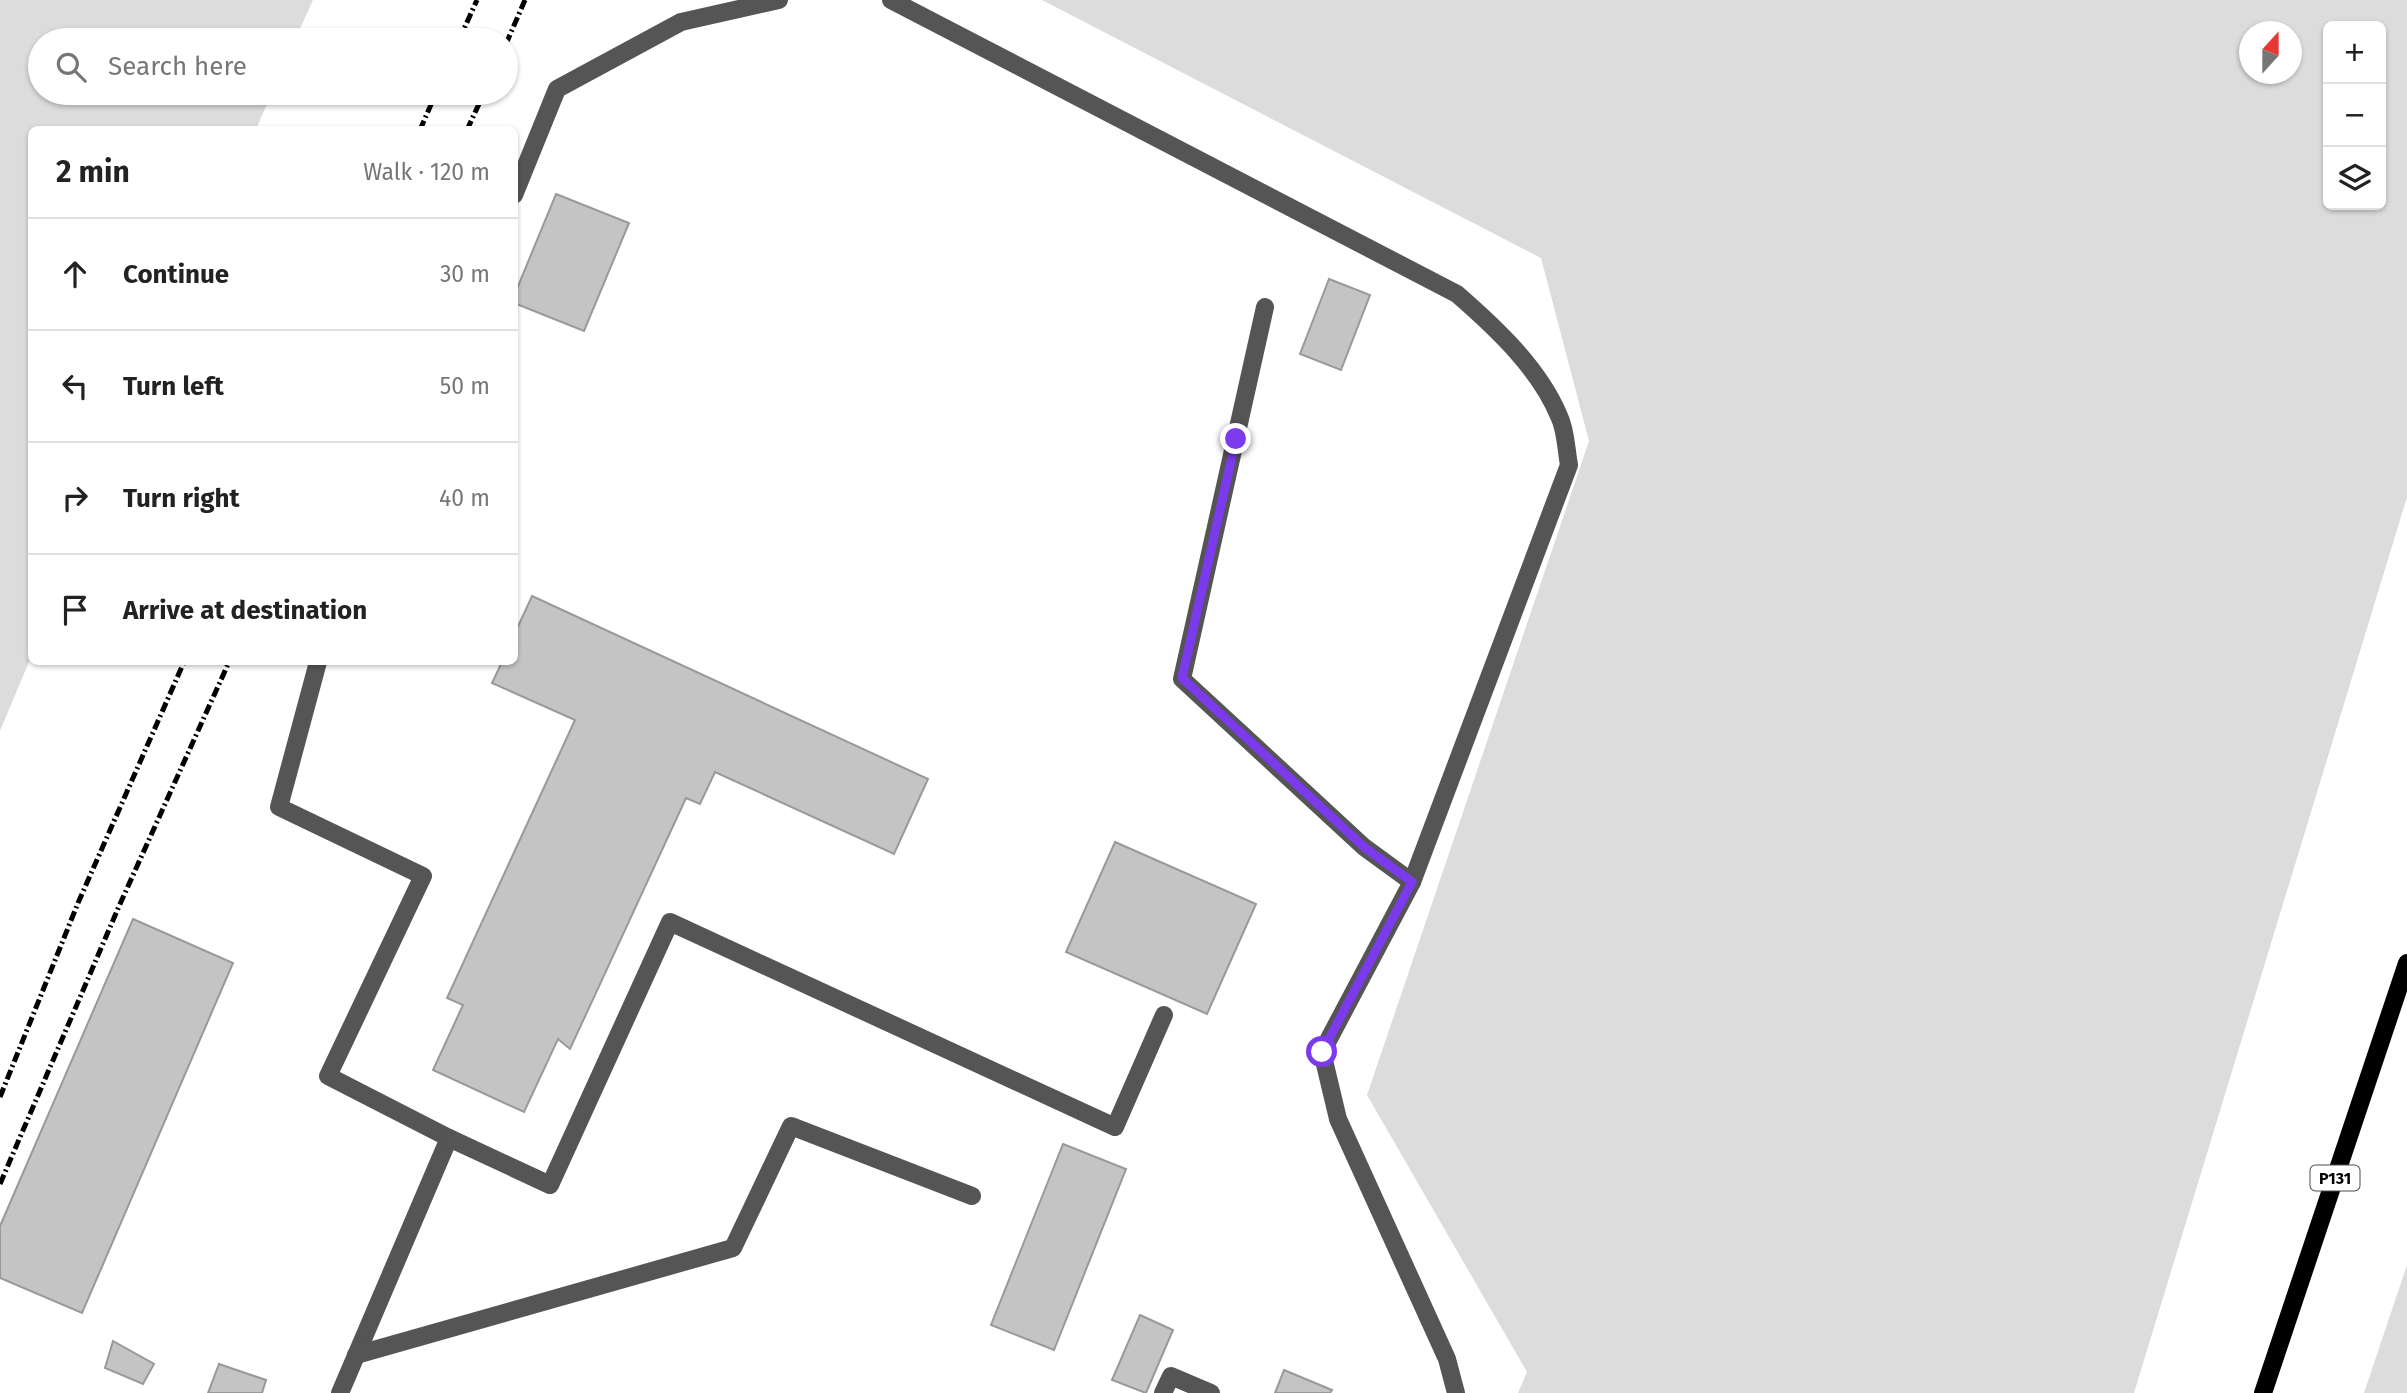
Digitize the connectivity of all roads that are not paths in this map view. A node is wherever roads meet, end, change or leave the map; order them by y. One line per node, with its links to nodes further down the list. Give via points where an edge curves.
1 (779, 0): 3 (lane, via 681,22 557,89)
2 (891, 0): 6 (lane, via 1457,294 1526,365 1560,417 1569,465)
3 (518, 185)
4 (1265, 307): 6 (lane, via 1182,678 1364,847)
5 (317, 665): 9 (lane, via 279,807 423,876 328,1076)
6 (1412, 882): 15 (lane, via 1322,1052 1338,1119 1447,1359)
7 (2407, 963): 16 (main road, Р131)
8 (1164, 1015): 9 (lane, via 1115,1127 670,922 550,1185)
9 (449, 1138): 11 (lane)
10 (972, 1196): 11 (lane, via 791,1126 733,1248)
11 (356, 1355): 12 (lane)
12 (340, 1393)
13 (1163, 1393): 14 (lane, via 1171,1376)
14 (1211, 1393)
15 (1455, 1393)
16 (2263, 1393)

